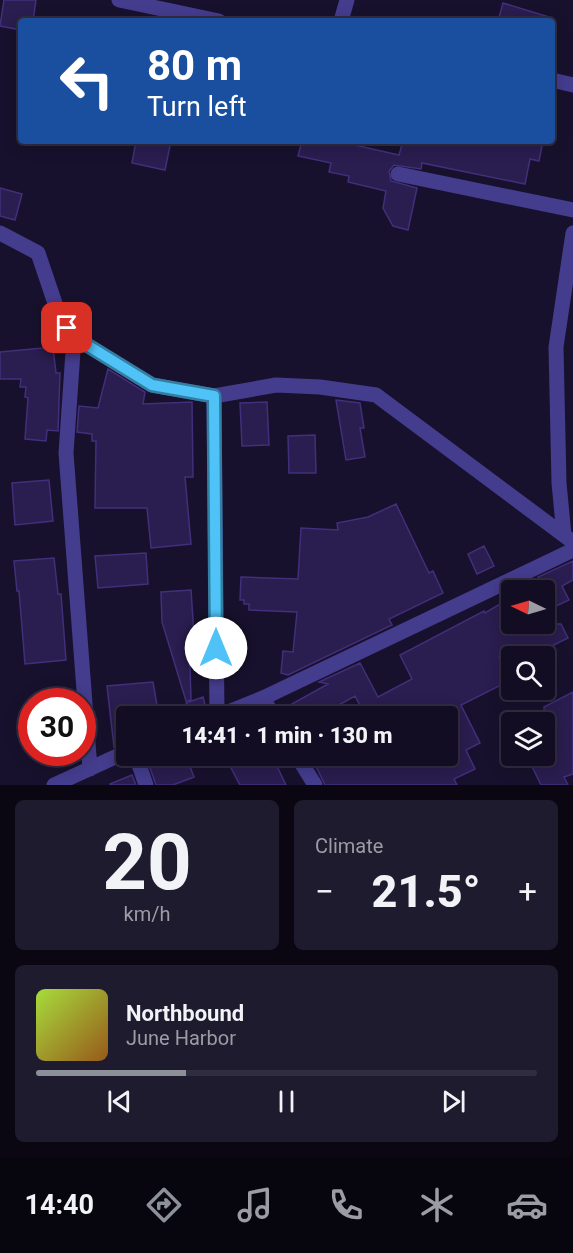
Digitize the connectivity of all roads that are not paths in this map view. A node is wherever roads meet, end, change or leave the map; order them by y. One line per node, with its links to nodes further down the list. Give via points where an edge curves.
1 (119, 0): 3 (street)
2 (347, 0): 4 (street)
3 (205, 18)
4 (342, 18)
5 (555, 81): 6 (street)
6 (573, 85)
7 (398, 174): 8 (street)
8 (573, 210)
9 (0, 233): 11 (street, via 38,253 60,318)
10 (573, 233): 13 (street, via 556,347 559,483)
11 (74, 337): 12 (street, via 152,385); 22 (street, via 66,453)
12 (214, 396): 13 (street, via 276,386 376,395); 16 (street)
13 (569, 539)
14 (573, 550): 15 (street)
15 (263, 698): 17 (street); 18 (street)
16 (216, 706)
17 (243, 706)
18 (268, 706)
19 (116, 756): 22 (street)
20 (139, 766): 24 (street)
21 (303, 766): 25 (street)
22 (90, 768): 23 (street)
23 (54, 785)
24 (146, 785)
25 (315, 785)

